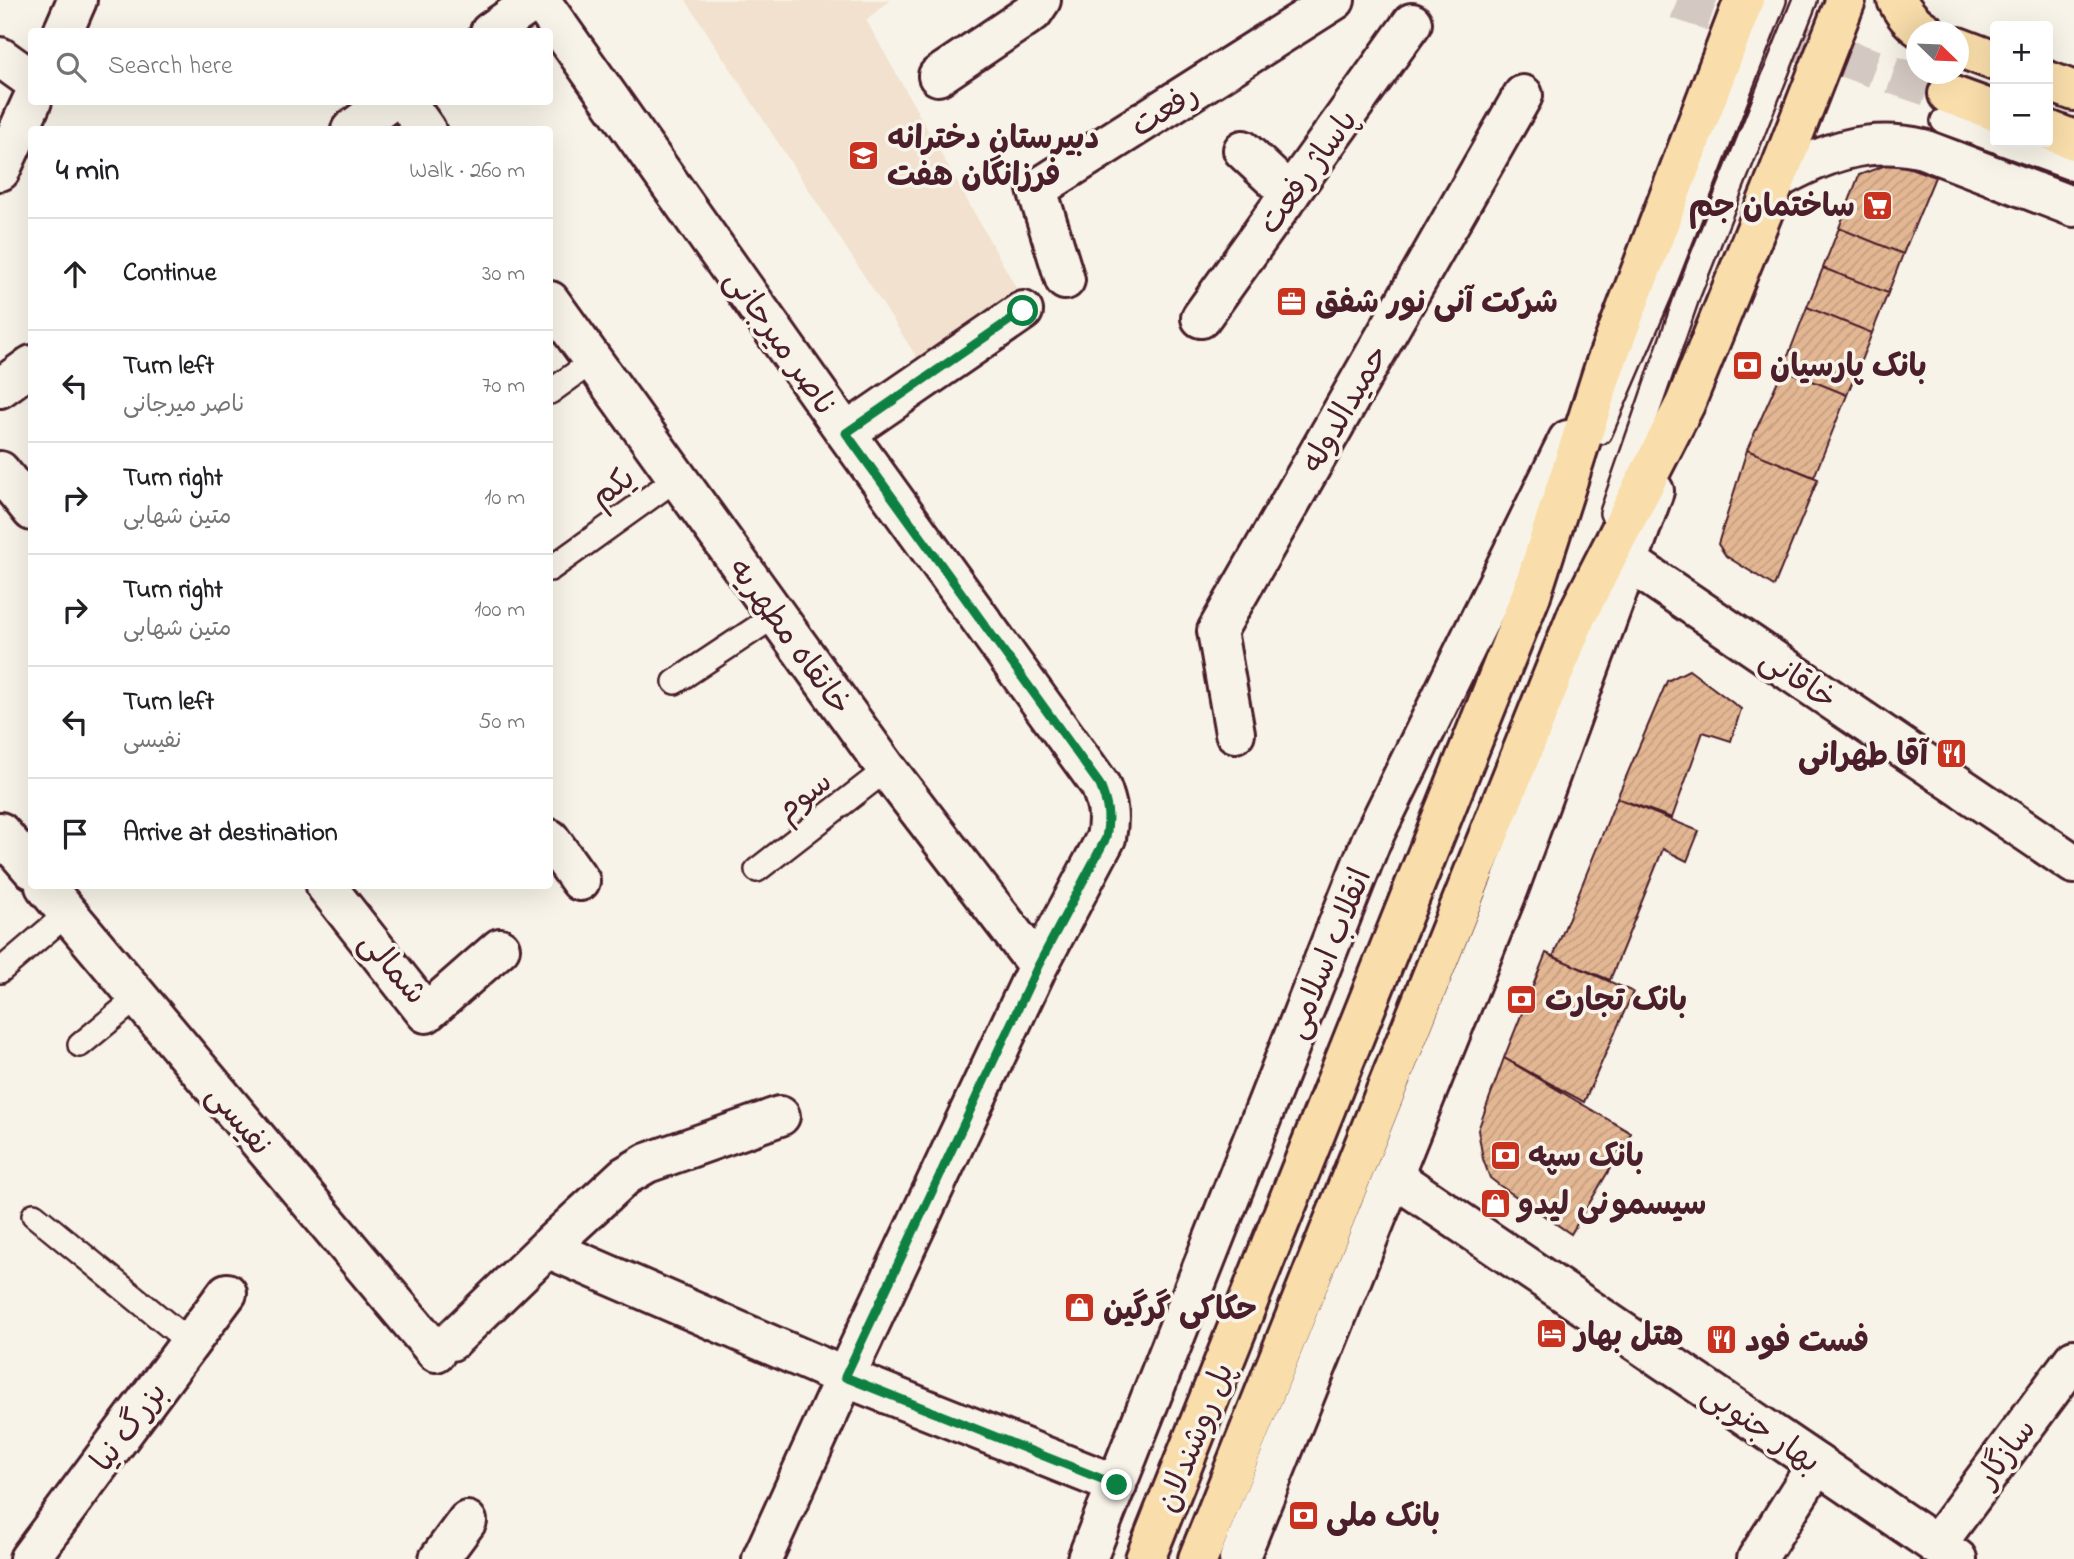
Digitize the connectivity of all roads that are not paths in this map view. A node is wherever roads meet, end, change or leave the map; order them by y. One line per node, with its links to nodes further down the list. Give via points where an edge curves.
1 (77, 0): 12 (street)
2 (538, 0): 13 (street); 49 (street, ناصر میرجانی)
3 (1041, 0): 17 (street, via 1033,12)
4 (1335, 0): 39 (street, رفعت, via 1037,189)
5 (1744, 0): 44 (main road, انقلاب اسلامی)
6 (1774, 0): 55 (lane, via 1660,293)
7 (1805, 0): 57 (lane, via 1688,293)
8 (1846, 0): 36 (main road)
9 (1897, 0): 10 (main road)
10 (1911, 21)
11 (1412, 23): 37 (street, پاساژ رفعت)
12 (65, 28)
13 (496, 28)
14 (1969, 51): 16 (main road)
15 (0, 57): 18 (street)
16 (1990, 59)
17 (938, 76)
18 (28, 77)
19 (2053, 83): 20 (main road)
20 (2074, 91)
21 (1523, 95): 59 (street, حمیدالدوله, via 1217,631)
22 (30, 105): 35 (street)
23 (384, 105): 27 (street)
24 (408, 105): 28 (street)
25 (1946, 108): 26 (main road); 30 (lane)
26 (1990, 111)
27 (356, 126)
28 (423, 126)
29 (2053, 132): 31 (main road)
30 (1990, 136)
31 (2074, 140)
32 (2014, 147): 34 (lane)
33 (1243, 150): 37 (street)
34 (2074, 169)
35 (0, 171)
36 (1776, 180): 38 (street, via 1826,154 1882,144 1907,145); 48 (main road)
37 (1290, 194): 42 (street, پاساژ رفعت)
38 (2074, 207)
39 (1065, 279)
40 (553, 305): 43 (street, خانقاه مطهریه)
41 (1023, 311): 49 (street)
42 (1201, 318)
43 (593, 361): 47 (lane); 51 (street, خانقاه مطهریه)
44 (1605, 365): 55 (main road, انقلاب اسلامی); 84 (street, انقلاب اسلامی, via 1371,841)
45 (28, 368): 46 (street)
46 (0, 388)
47 (553, 390)
48 (1685, 404): 53 (street); 57 (main road)
49 (846, 433): 70 (street, ناصر میرجانی, via 1100,785 1107,802 1106,838)
50 (0, 471): 52 (street)
51 (677, 478): 54 (lane, یکم); 56 (street, خانقاه مطهریه)
52 (28, 506)
53 (1629, 562): 64 (street, خاقانی); 76 (street, via 1509,888)
54 (553, 567)
55 (1531, 595): 74 (main road, انقلاب اسلامی)
56 (776, 615): 58 (lane); 60 (street, خانقاه مطهریه)
57 (1577, 615): 92 (main road, پل روشندلان)
58 (675, 682)
59 (1235, 733)
60 (887, 769): 65 (lane, سوم); 70 (street, خانقاه مطهریه)
61 (0, 832): 63 (street)
62 (553, 843): 66 (street)
63 (28, 864)
64 (2074, 864)
65 (757, 870)
66 (580, 881)
67 (328, 889): 69 (street, شمالی, via 426,1013)
68 (57, 899): 71 (lane); 72 (street, نفیسی)
69 (500, 948)
70 (1038, 966): 82 (street, ناصر میرجانی)
71 (0, 971)
72 (138, 997): 73 (lane); 78 (street, نفیسی, via 443,1346)
73 (80, 1045)
74 (1336, 1080): 91 (main road, پل روشندلان)
75 (780, 1116): 78 (street, نفیسی, via 648,1163 625,1176)
76 (1394, 1177): 83 (street, بهار جنوبی); 93 (street)
77 (34, 1215): 80 (lane)
78 (547, 1248): 82 (street)
79 (227, 1293): 80 (street, بزرگ نیا)
80 (190, 1342): 87 (street, بزرگ نیا)
81 (2074, 1359): 86 (street, سازگار)
82 (845, 1377): 84 (street); 89 (street, ناصر میرجانی)
83 (1817, 1464): 86 (street, بهار جنوبی); 94 (street)
84 (1117, 1485): 90 (street, انقلاب اسلامی)
85 (467, 1521): 88 (street)
86 (1946, 1552)
87 (29, 1559)
88 (439, 1559)
89 (762, 1559)
90 (1087, 1559)
91 (1145, 1559)
92 (1198, 1559)
93 (1239, 1559)
94 (1757, 1559)

